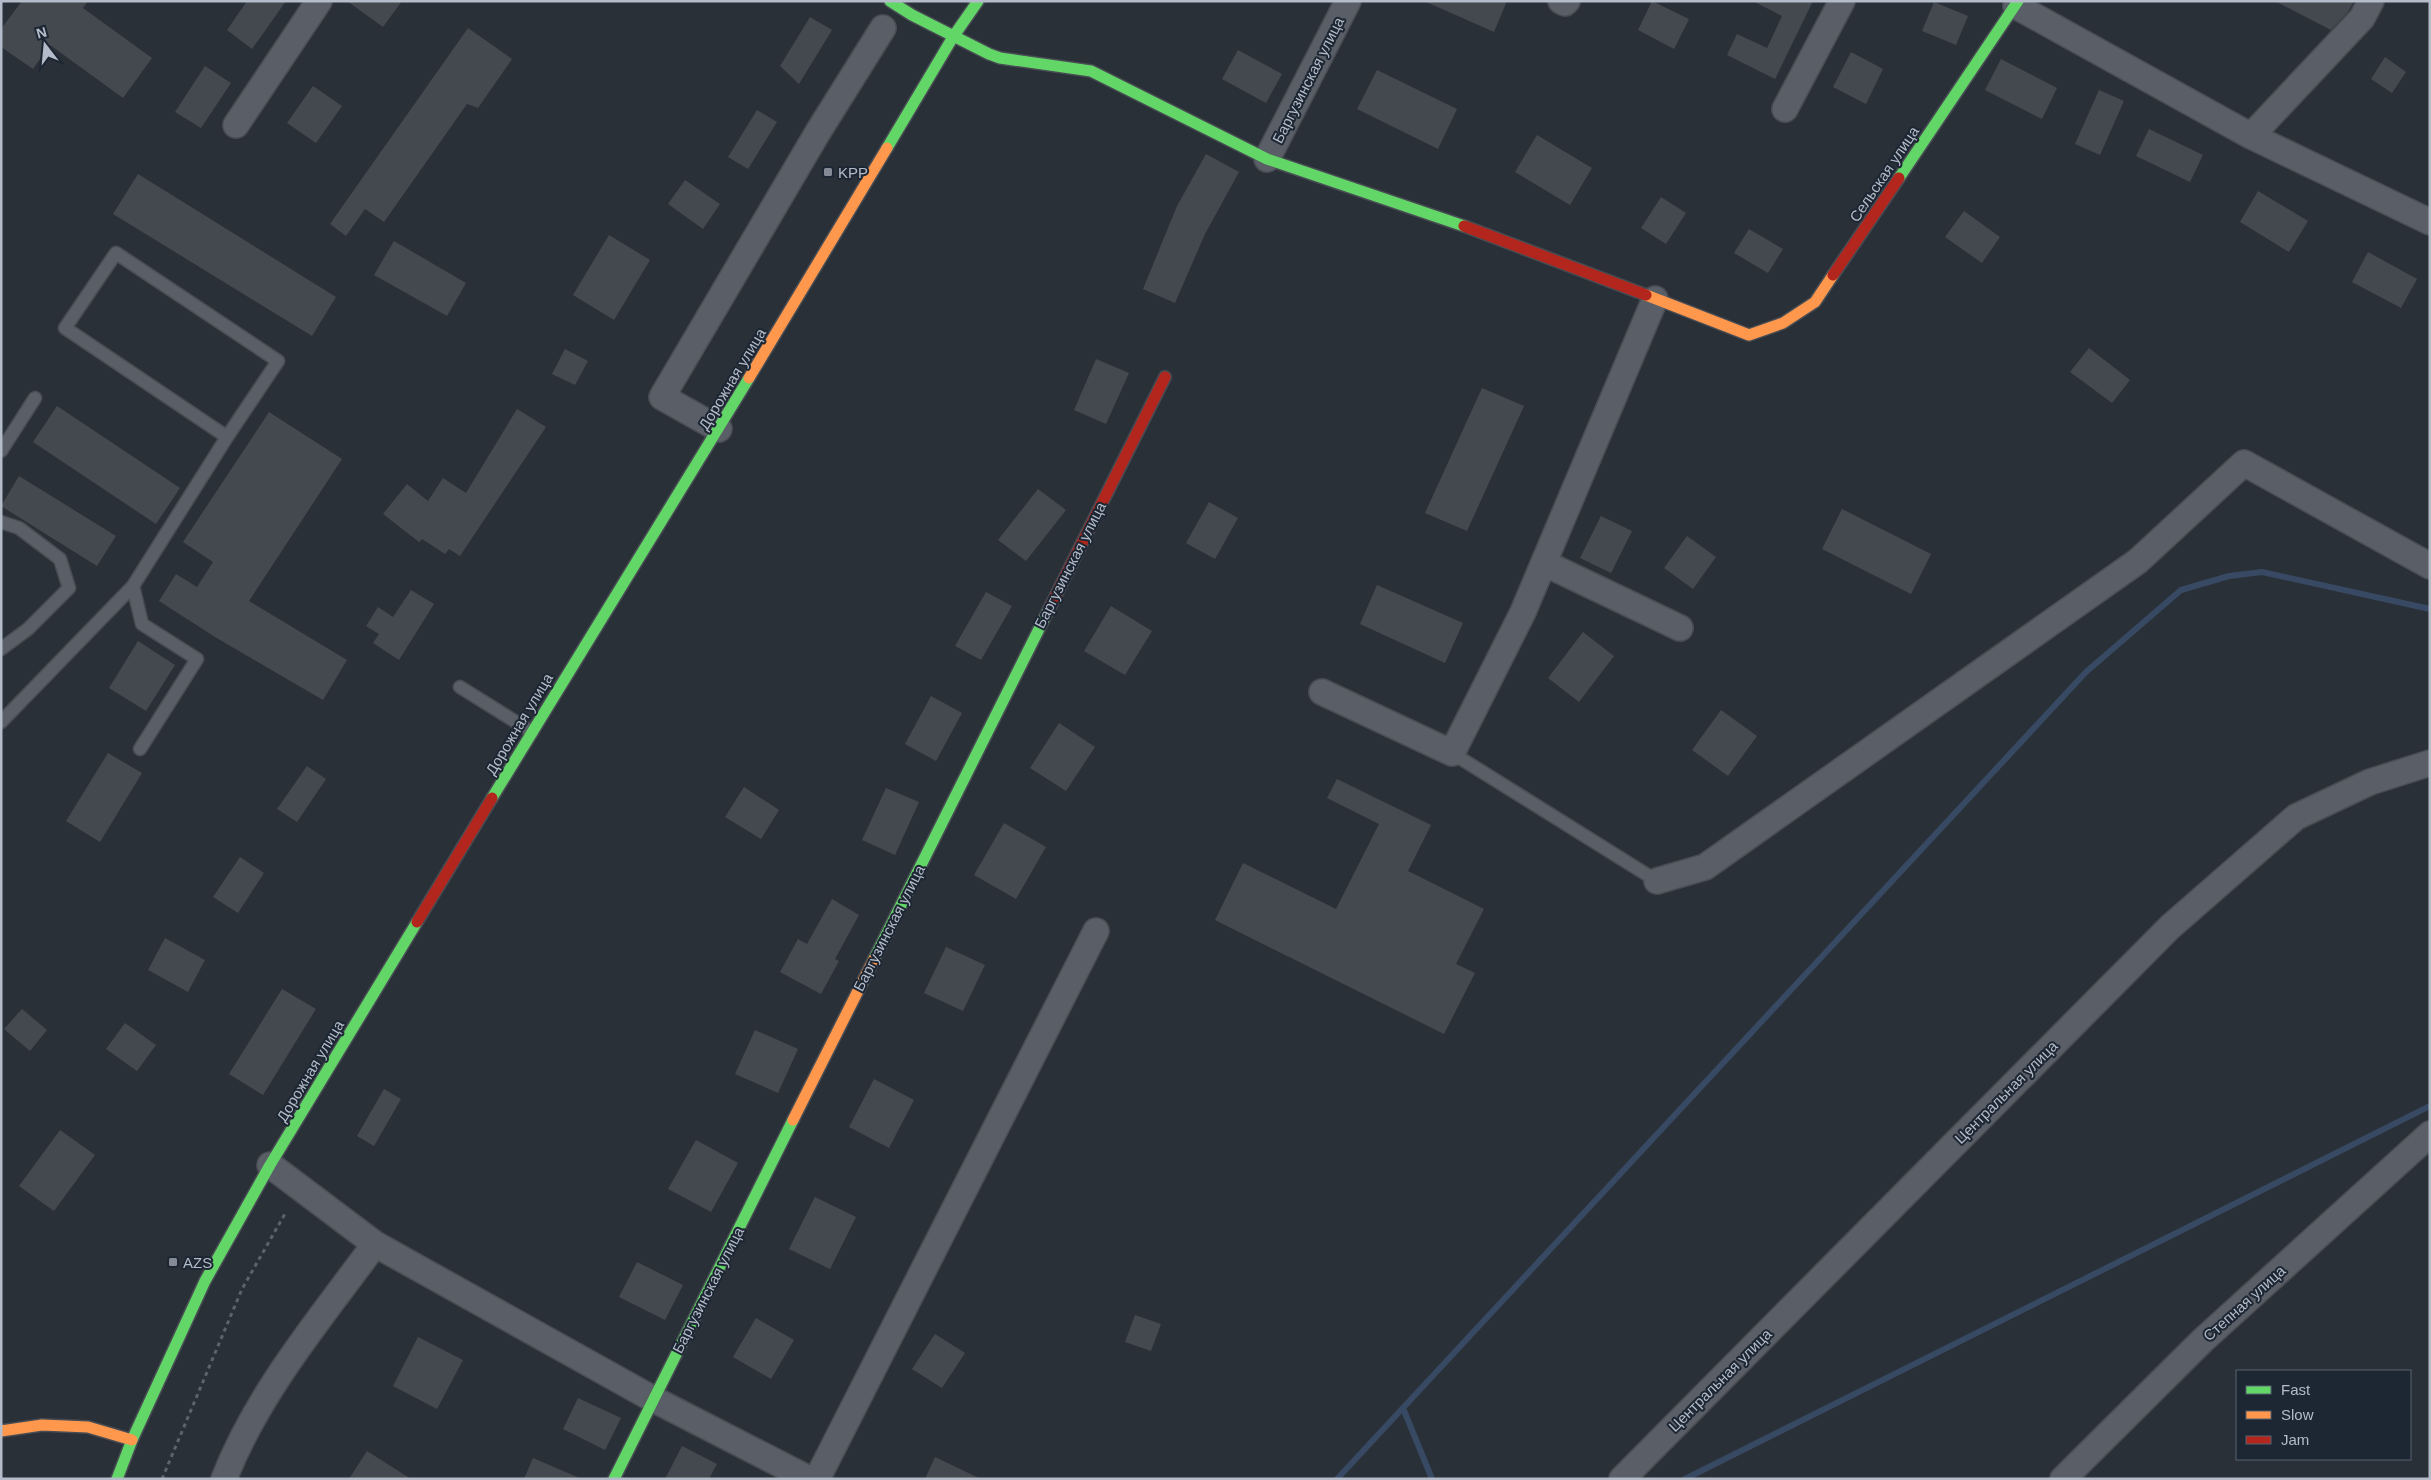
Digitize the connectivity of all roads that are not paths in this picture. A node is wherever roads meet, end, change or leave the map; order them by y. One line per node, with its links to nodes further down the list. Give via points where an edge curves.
1 (318, 1): 13 (street)
2 (890, 1): 11 (street)
3 (978, 1): 11 (street, Дорожная улица)
4 (1348, 1): 15 (street, Баргузинская улица)
5 (1561, 1): 6 (street)
6 (1567, 1)
7 (1842, 1): 12 (street)
8 (2371, 1): 14 (street, via 2362,18)
9 (2017, 4): 14 (street); 17 (street, Сельская улица, via 1814,302 1783,323 1749,335)
10 (882, 28): 20 (street, via 662,397)
11 (953, 37): 15 (street, via 1000,58 1091,72); 20 (street, Дорожная улица)
12 (1785, 109)
13 (236, 125)
14 (2251, 136): 16 (street)
15 (1267, 159): 17 (street, via 1457,223)
16 (2430, 222)
17 (1655, 299): 24 (street)
18 (1165, 377): 41 (street, Баргузинская улица)
19 (35, 398): 22 (lane)
20 (719, 429): 32 (street, Дорожная улица)
21 (227, 436): 21 (lane, via 278,361 116,253 65,328); 26 (lane)
22 (1, 451)
23 (1, 522): 28 (lane, via 19,528 60,559 69,588 28,629)
24 (1544, 563): 27 (street); 34 (street)
25 (2430, 566): 36 (street, via 2244,463 2138,561 1705,867)
26 (133, 586): 31 (lane); 33 (lane, via 142,624 197,659)
27 (1680, 628)
28 (1, 648)
29 (460, 687): 32 (lane)
30 (1322, 692): 34 (street)
31 (1, 722)
32 (532, 732): 39 (street, Дорожная улица)
33 (140, 749)
34 (1452, 753): 36 (lane)
35 (2430, 763): 49 (street, Центральная улица, via 2370,782 2296,817 2248,857 2163,934)
36 (1658, 881)
37 (1096, 931): 48 (street)
38 (2430, 1134): 50 (street, Степная улица, via 2202,1342)
39 (270, 1166): 40 (street); 43 (street, Дорожная улица, via 205,1281)
40 (375, 1244): 41 (street); 45 (street, via 259,1406 236,1446)
41 (652, 1400): 46 (street, Баргузинская улица); 47 (street)
42 (1, 1431): 43 (street, via 42,1425 88,1427)
43 (132, 1440): 44 (street, Дорожная улица)
44 (117, 1479)
45 (224, 1479)
46 (614, 1479)
47 (809, 1479)
48 (817, 1479)
49 (1622, 1479)
50 (2064, 1479)

